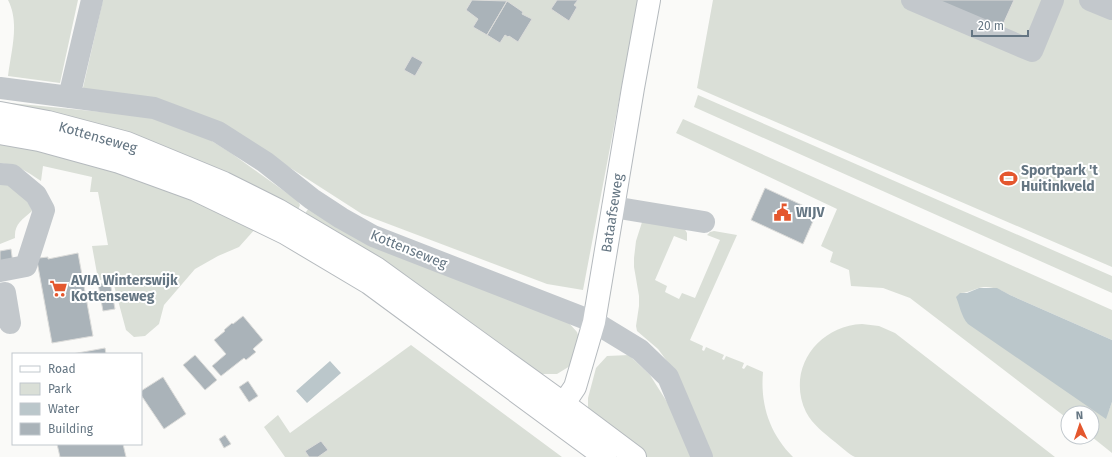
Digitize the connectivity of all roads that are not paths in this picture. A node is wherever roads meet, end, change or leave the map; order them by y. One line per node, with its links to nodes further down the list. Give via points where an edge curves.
1 (92, 0): 8 (street)
2 (649, 0): 13 (main road, Bataafseweg)
3 (912, 0): 4 (street, via 1032,51)
4 (1053, 0)
5 (1090, 0): 6 (street)
6 (1112, 9)
7 (0, 88): 8 (street, Kottenseweg)
8 (69, 97): 12 (street, Kottenseweg, via 154,108 218,132 266,162)
9 (0, 113): 15 (main road, Kottenseweg, via 48,122 127,143 224,183)
10 (0, 133): 15 (main road, Kottenseweg, via 39,140 119,162)
11 (0, 174): 16 (street, via 12,175 36,195 44,210 26,266)
12 (312, 199): 15 (street); 18 (street, Kottenseweg, via 373,236)
13 (613, 207): 14 (street); 18 (main road, Bataafseweg)
14 (704, 222)
15 (290, 227): 20 (main road, Kottenseweg, via 376,268)
16 (0, 271)
17 (0, 294): 19 (street, via 5,293)
18 (594, 322): 20 (main road, Bataafseweg, via 575,387); 23 (street, Kottenseweg, via 640,350 668,377)
19 (10, 324)
20 (558, 412): 21 (main road, Kottenseweg); 22 (main road, Kottenseweg)
21 (605, 457)
22 (634, 457)
23 (702, 457)

